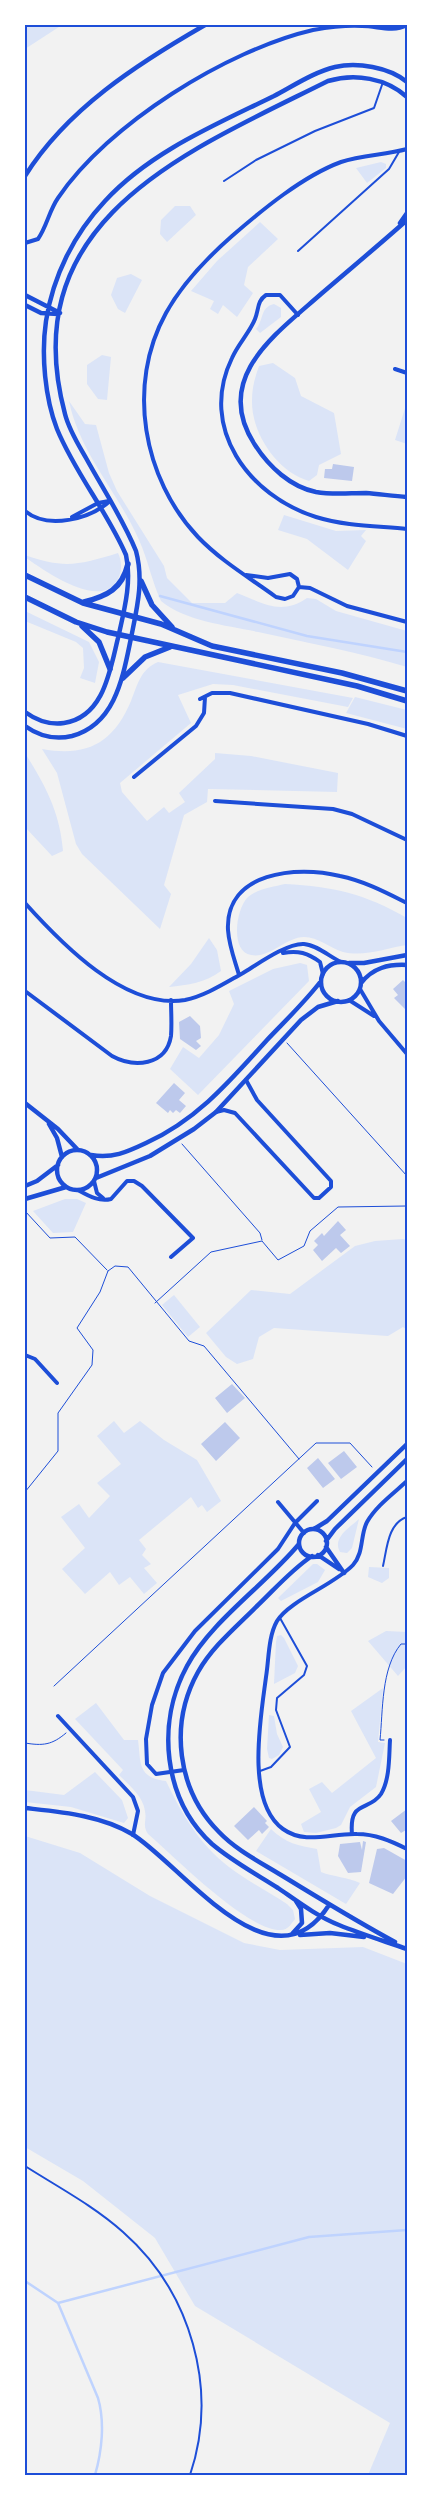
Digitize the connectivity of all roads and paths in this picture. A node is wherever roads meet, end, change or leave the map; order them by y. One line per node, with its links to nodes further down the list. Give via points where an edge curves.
1 (205, 25): 9 (street, via 146,61 95,98 51,141)
2 (407, 25): 14 (street, via 392,29 347,25 312,30 248,53 196,78 136,120 96,154 58,198 38,239)
3 (383, 82): 5 (street); 10 (lane, via 374,108 315,131 256,160); 19 (street, via 356,78 328,81 161,170 115,208 92,237 73,270)
4 (407, 82): 18 (street, via 394,73 378,69 357,66 324,70 171,149 120,186 92,217 62,265)
5 (407, 97)
6 (407, 149): 7 (street)
7 (399, 152): 8 (street); 15 (lane, via 389,170); 33 (street, via 339,163 313,176 249,221 187,282 166,313 153,344 145,379 145,426 152,462 183,520 214,552)
8 (407, 153)
9 (25, 176)
10 (224, 181)
11 (407, 213): 13 (street)
12 (407, 220): 13 (street)
13 (395, 230): 21 (street)
14 (25, 243)
15 (298, 251)
16 (25, 295): 18 (street)
17 (25, 305): 20 (street)
18 (49, 307): 19 (street); 20 (street)
19 (60, 313): 20 (street); 25 (street, via 56,353 64,414)
20 (48, 315): 26 (street, via 45,358 53,416 63,441)
21 (298, 315): 24 (street, via 263,345 242,384 241,404 250,439 274,469 307,490); 30 (street, via 280,295 266,295 259,303 254,321 229,363 224,383 222,415 229,442 254,480 290,507 330,521)
22 (395, 369): 23 (street)
23 (407, 373)
24 (407, 497)
25 (110, 501): 26 (street); 27 (street); 34 (street, via 136,551)
26 (98, 503): 27 (street); 29 (street)
27 (101, 509): 29 (street); 31 (street)
28 (25, 511): 29 (street, via 39,520)
29 (70, 518)
30 (407, 529)
31 (128, 564): 37 (main road, via 122,580 112,592); 38 (street)
32 (25, 575): 37 (main road)
33 (246, 575): 35 (street, via 268,578 290,574 297,579); 35 (street, via 280,599 293,596)
34 (141, 581): 39 (street); 42 (main road, via 152,605)
35 (299, 587): 41 (street, via 310,588 347,606)
36 (25, 598): 40 (main road)
37 (83, 603): 38 (main road)
38 (123, 615): 39 (main road); 43 (street)
39 (135, 618): 42 (main road); 44 (street)
40 (76, 622): 43 (main road); 46 (main road, via 99,642)
41 (407, 622)
42 (176, 630): 48 (main road, via 212,646 342,673)
43 (118, 635): 44 (main road); 46 (street)
44 (131, 638): 45 (main road); 47 (street)
45 (173, 647): 47 (main road, via 145,656); 49 (main road, via 357,686)
46 (110, 669): 50 (street, via 104,689 94,705 79,718 52,723)
47 (123, 678): 51 (street, via 110,707 88,730 55,738 43,736)
48 (407, 691)
49 (407, 702)
50 (25, 712)
51 (25, 726)
52 (407, 736): 53 (street, via 368,724 221,692 202,698 204,713 196,726)
53 (134, 777)
54 (215, 801): 55 (street, via 333,809 352,814)
55 (407, 840)
56 (25, 903): 68 (street, via 67,946 107,977 138,994)
57 (407, 903): 63 (street, via 373,886 330,873 291,872 261,879 244,888 232,904 228,930)
58 (273, 955): 60 (street, via 304,944); 62 (street, via 293,951 309,955 320,962); 63 (street)
59 (407, 955): 60 (street, via 364,963)
60 (343, 962): 62 (street, via 330,965); 65 (street, via 358,972)
61 (407, 964): 65 (street, via 384,966)
62 (323, 974): 64 (street)
63 (239, 975): 68 (street, via 195,997)
64 (321, 981): 70 (street, via 328,996); 80 (street, via 223,1089 193,1116 169,1132 127,1152 107,1158)
65 (361, 983): 66 (street)
66 (360, 989): 69 (street); 71 (street)
67 (25, 991): 68 (street, via 112,1056 139,1065 161,1055 169,1043)
68 (171, 1000)
69 (349, 1000): 70 (street); 71 (street)
70 (338, 1001): 72 (street, via 311,1011)
71 (380, 1021): 73 (street)
72 (284, 1039): 74 (street); 83 (path)
73 (407, 1054)
74 (246, 1080): 76 (street); 76 (street, via 257,1100 331,1181 332,1187 328,1192 314,1198 235,1113)
75 (25, 1103): 77 (street)
76 (216, 1112): 78 (street)
77 (41, 1116): 79 (street); 81 (street, via 57,1138)
78 (178, 1140): 84 (street); 92 (path, via 260,1233)
79 (78, 1150): 80 (street); 81 (street)
80 (91, 1155): 84 (street, via 97,1166)
81 (62, 1157): 82 (street)
82 (58, 1165): 85 (street); 86 (street, via 58,1177)
83 (407, 1176)
84 (95, 1180): 87 (street, via 90,1186); 89 (street, via 97,1193)
85 (25, 1186)
86 (66, 1187): 87 (street); 88 (street)
87 (78, 1190): 89 (street, via 96,1199)
88 (25, 1199)
89 (107, 1200): 93 (street, via 127,1181 142,1186 193,1238)
90 (407, 1206): 92 (path, via 338,1207 310,1231 304,1246 278,1260)
91 (25, 1211): 94 (path, via 50,1238 75,1237)
92 (262, 1241): 95 (path, via 211,1252)
93 (171, 1257)
94 (108, 1271): 95 (path, via 115,1266 128,1267); 103 (path, via 100,1292 77,1328 92,1350 92,1365 58,1413 58,1451)
95 (155, 1303): 99 (path, via 189,1342 204,1346)
96 (25, 1355): 97 (street, via 35,1359)
97 (58, 1383)
98 (407, 1444): 101 (street)
99 (299, 1459): 101 (path, via 316,1443 350,1443); 119 (path)
100 (407, 1459): 110 (street)
101 (377, 1473): 108 (street, via 327,1521)
102 (407, 1481): 116 (street, via 368,1521 359,1556)
103 (25, 1492)
104 (278, 1502): 107 (street)
105 (317, 1502): 107 (street)
106 (407, 1517): 115 (lane, via 399,1520 392,1529)
107 (295, 1523): 109 (street); 126 (street, via 278,1549 181,1647 159,1681 149,1722 147,1764 156,1774)
108 (314, 1529): 109 (street); 110 (street, via 321,1532)
109 (304, 1533): 111 (street)
110 (326, 1541): 112 (street)
111 (299, 1544): 114 (street, via 302,1551); 126 (street, via 216,1630 186,1667 169,1719 167,1742)
112 (326, 1546): 113 (street); 116 (street)
113 (318, 1555): 114 (street); 116 (street)
114 (312, 1556): 124 (street, via 295,1568 235,1628 210,1654 198,1673 181,1721)
115 (383, 1566)
116 (344, 1573): 117 (street)
117 (280, 1618): 125 (street, via 271,1641 258,1736); 125 (lane, via 307,1666 304,1675 277,1698 276,1710 290,1747 271,1767)
118 (407, 1644): 122 (path, via 401,1644 395,1652 386,1688 380,1740)
119 (54, 1686)
120 (58, 1716): 121 (street)
121 (71, 1730): 123 (path, via 55,1743 43,1746); 129 (street, via 133,1797 138,1811)
122 (390, 1740): 128 (street, via 384,1788 378,1798 359,1807 352,1819)
123 (25, 1743)
124 (184, 1770): 126 (street); 132 (street, via 198,1804 221,1834)
125 (260, 1771): 128 (street, via 269,1813 281,1828 305,1838)
126 (172, 1774): 131 (street, via 187,1810 212,1843 235,1862)
127 (25, 1808): 129 (street, via 88,1817)
128 (352, 1834): 130 (street, via 380,1837)
129 (133, 1835): 134 (street, via 223,1912 258,1929)
130 (407, 1849)
131 (295, 1899): 133 (street); 134 (street, via 301,1909 302,1923)
132 (329, 1905): 133 (street); 136 (street)
133 (322, 1916): 134 (street, via 309,1928); 135 (street)
134 (293, 1935): 135 (street, via 330,1933)
135 (376, 1938): 136 (street)
136 (407, 1949)
137 (25, 2166): 138 (lane, via 112,2223 142,2250 168,2283 191,2336 201,2379 200,2428)
138 (190, 2475)

